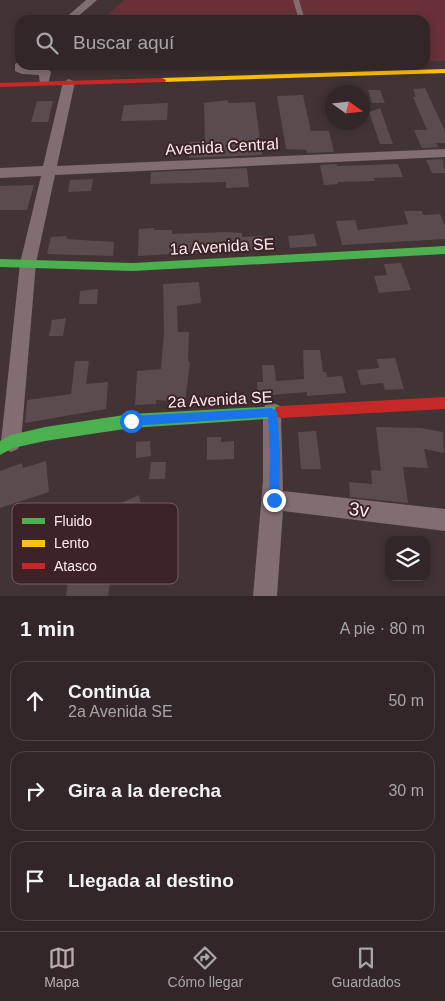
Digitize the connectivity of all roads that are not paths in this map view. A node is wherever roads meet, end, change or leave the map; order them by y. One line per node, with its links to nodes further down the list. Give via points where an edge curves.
1 (92, 0): 3 (street)
2 (296, 0): 4 (lane)
3 (74, 15)
4 (300, 15)
5 (20, 70): 11 (street, via 45,72)
6 (53, 70): 11 (street)
7 (297, 70): 10 (main road)
8 (380, 70): 9 (main road)
9 (445, 71)
10 (69, 82): 11 (main road); 14 (street)
11 (47, 83): 12 (main road)
12 (0, 85)
13 (445, 153): 14 (street, Avenida Central)
14 (48, 172): 15 (street, Avenida Central); 18 (street)
15 (0, 173)
16 (445, 250): 18 (main road, 1a Avenida SE, via 133,267)
17 (0, 263): 18 (main road, 1a Avenida SE)
18 (28, 264): 21 (street)
19 (445, 402): 20 (main road, 2a Avenida SE)
20 (272, 412): 21 (main road, 2a Avenida SE, via 131,421 45,434); 22 (street)
21 (6, 445)
22 (274, 500): 23 (street, 3v); 24 (street)
23 (445, 520)
24 (265, 596)

